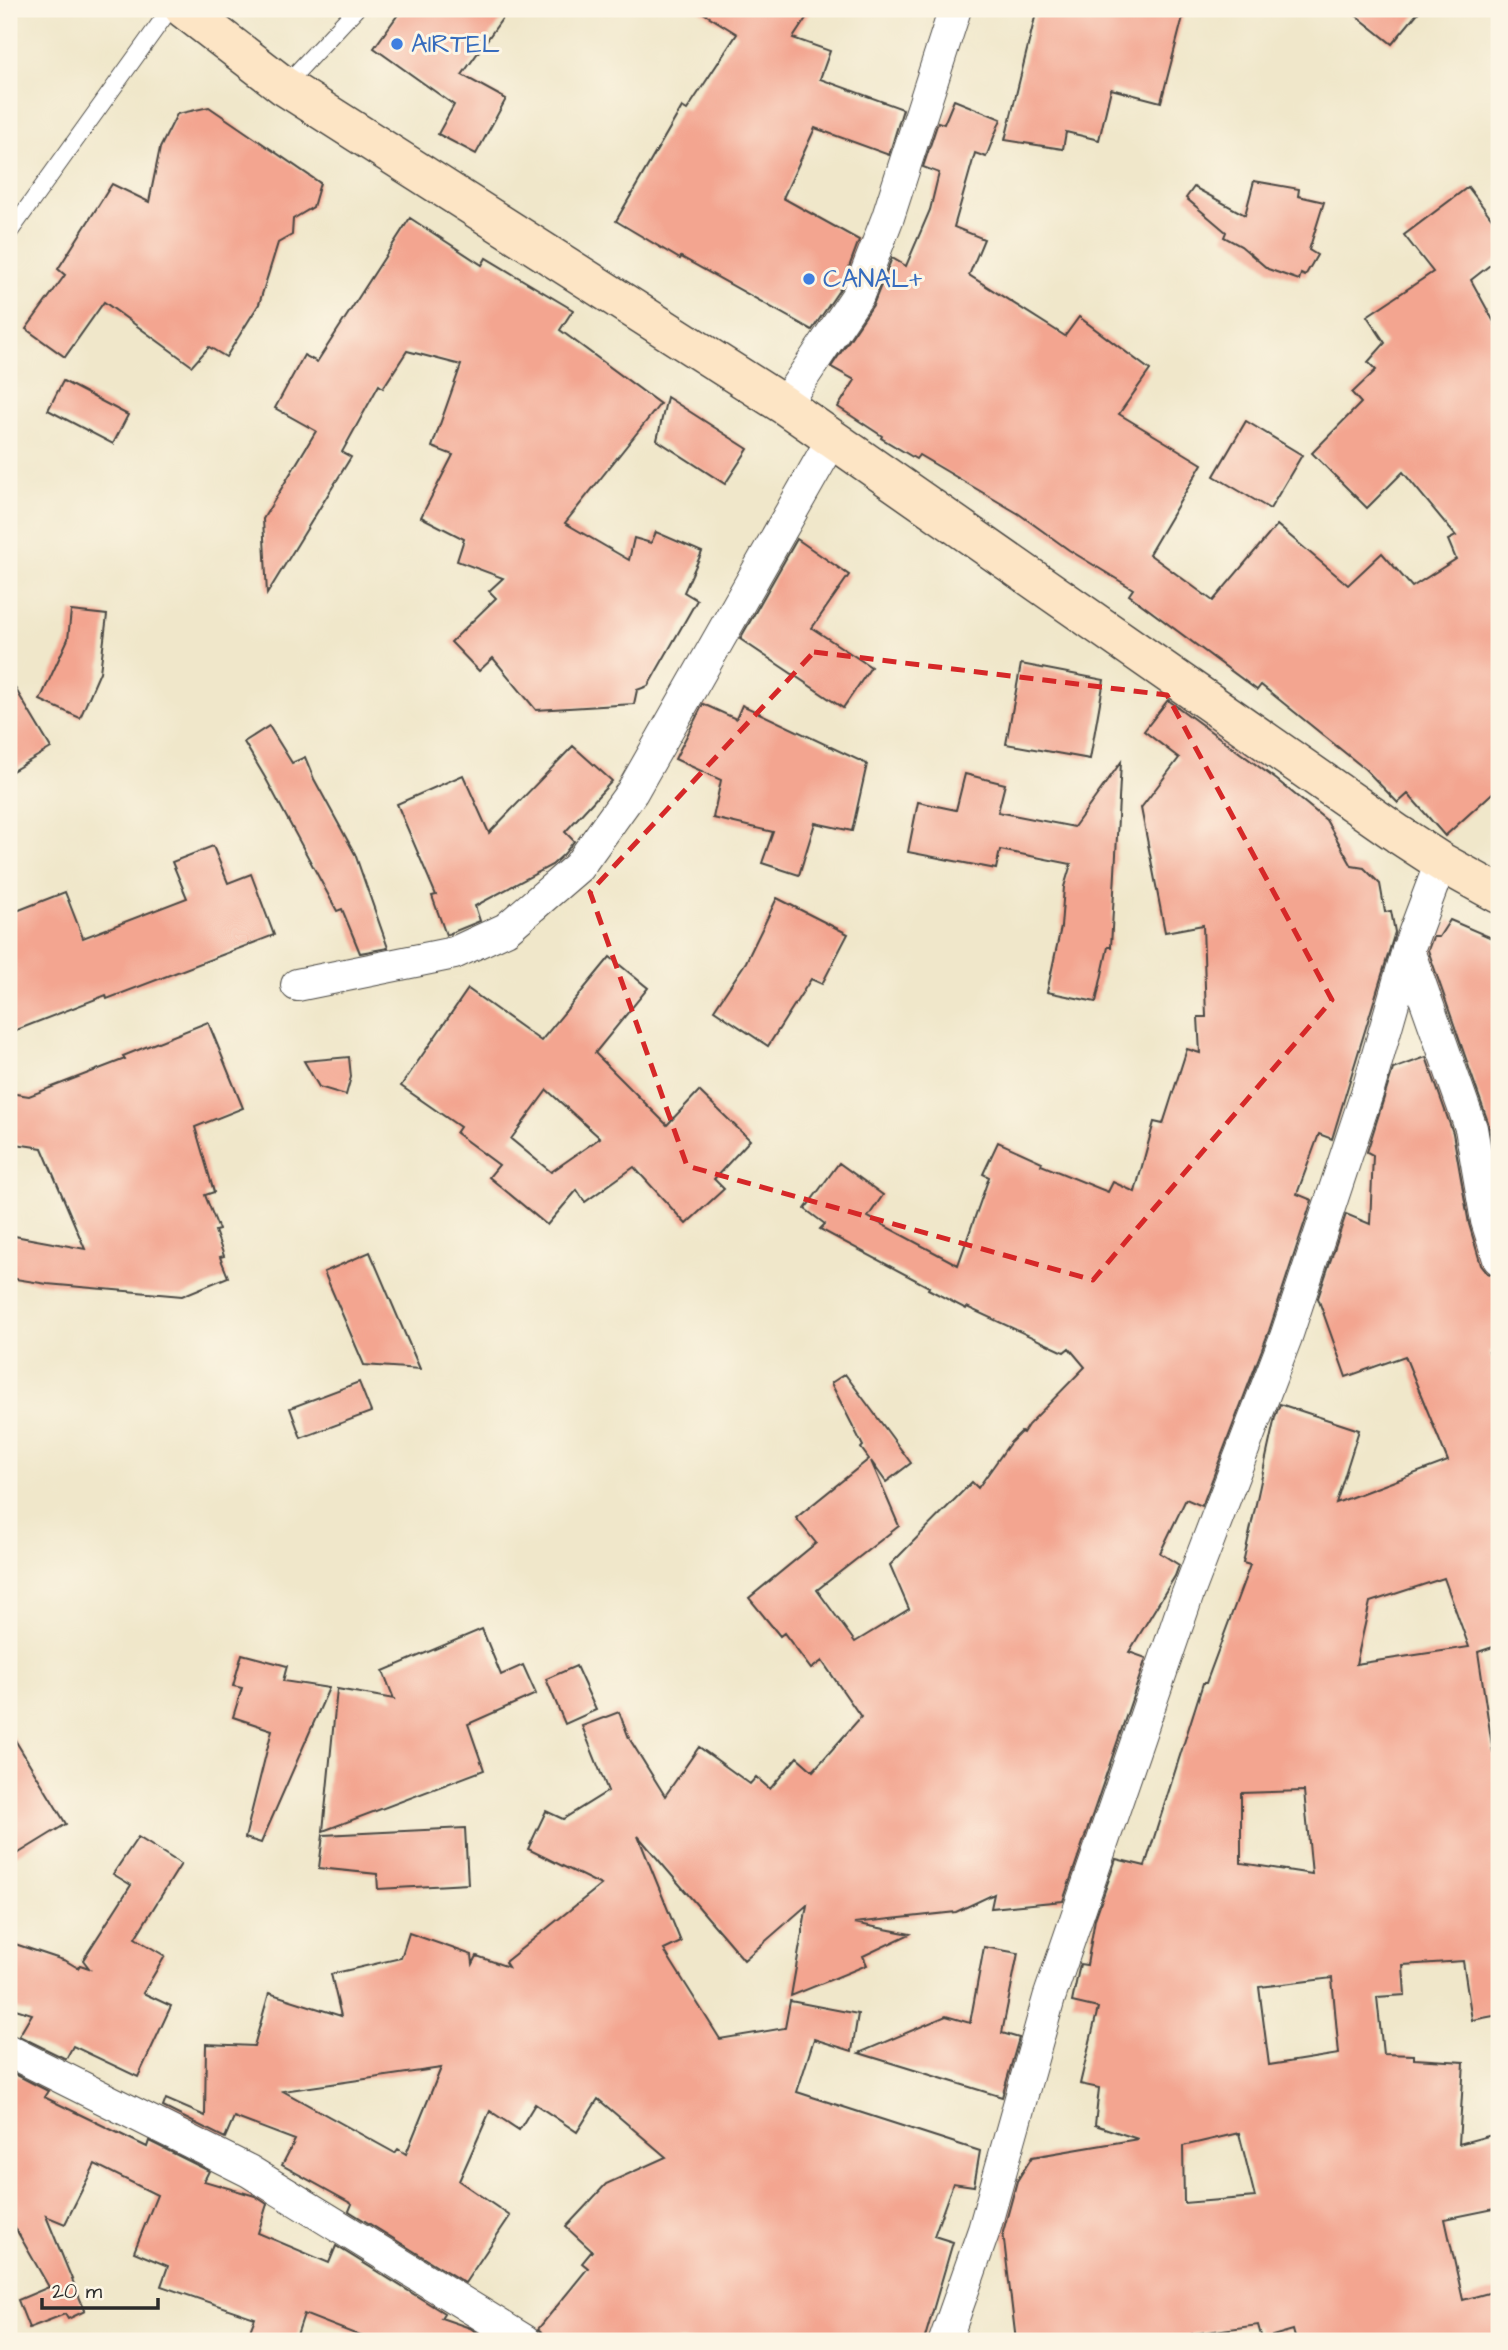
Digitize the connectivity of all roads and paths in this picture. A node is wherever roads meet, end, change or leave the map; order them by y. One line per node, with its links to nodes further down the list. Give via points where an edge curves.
1 (170, 9): 6 (lane)
2 (184, 9): 5 (main road)
3 (356, 9): 5 (lane)
4 (955, 9): 7 (street, via 888,218 858,295)
5 (284, 86): 7 (main road)
6 (9, 233)
7 (784, 405): 8 (main road)
8 (832, 440): 9 (main road); 12 (street, via 632,792 578,867 506,929 454,953)
9 (1441, 862): 10 (main road); 11 (street)
10 (1499, 894)
11 (1408, 950): 13 (street, via 1471,1128 1487,1221); 16 (street, via 1368,1090 1286,1338 1187,1596 1049,1998 984,2230)
12 (297, 985)
13 (1499, 1259)
14 (9, 2051): 15 (street, via 249,2171)
15 (524, 2341)
16 (945, 2341)

